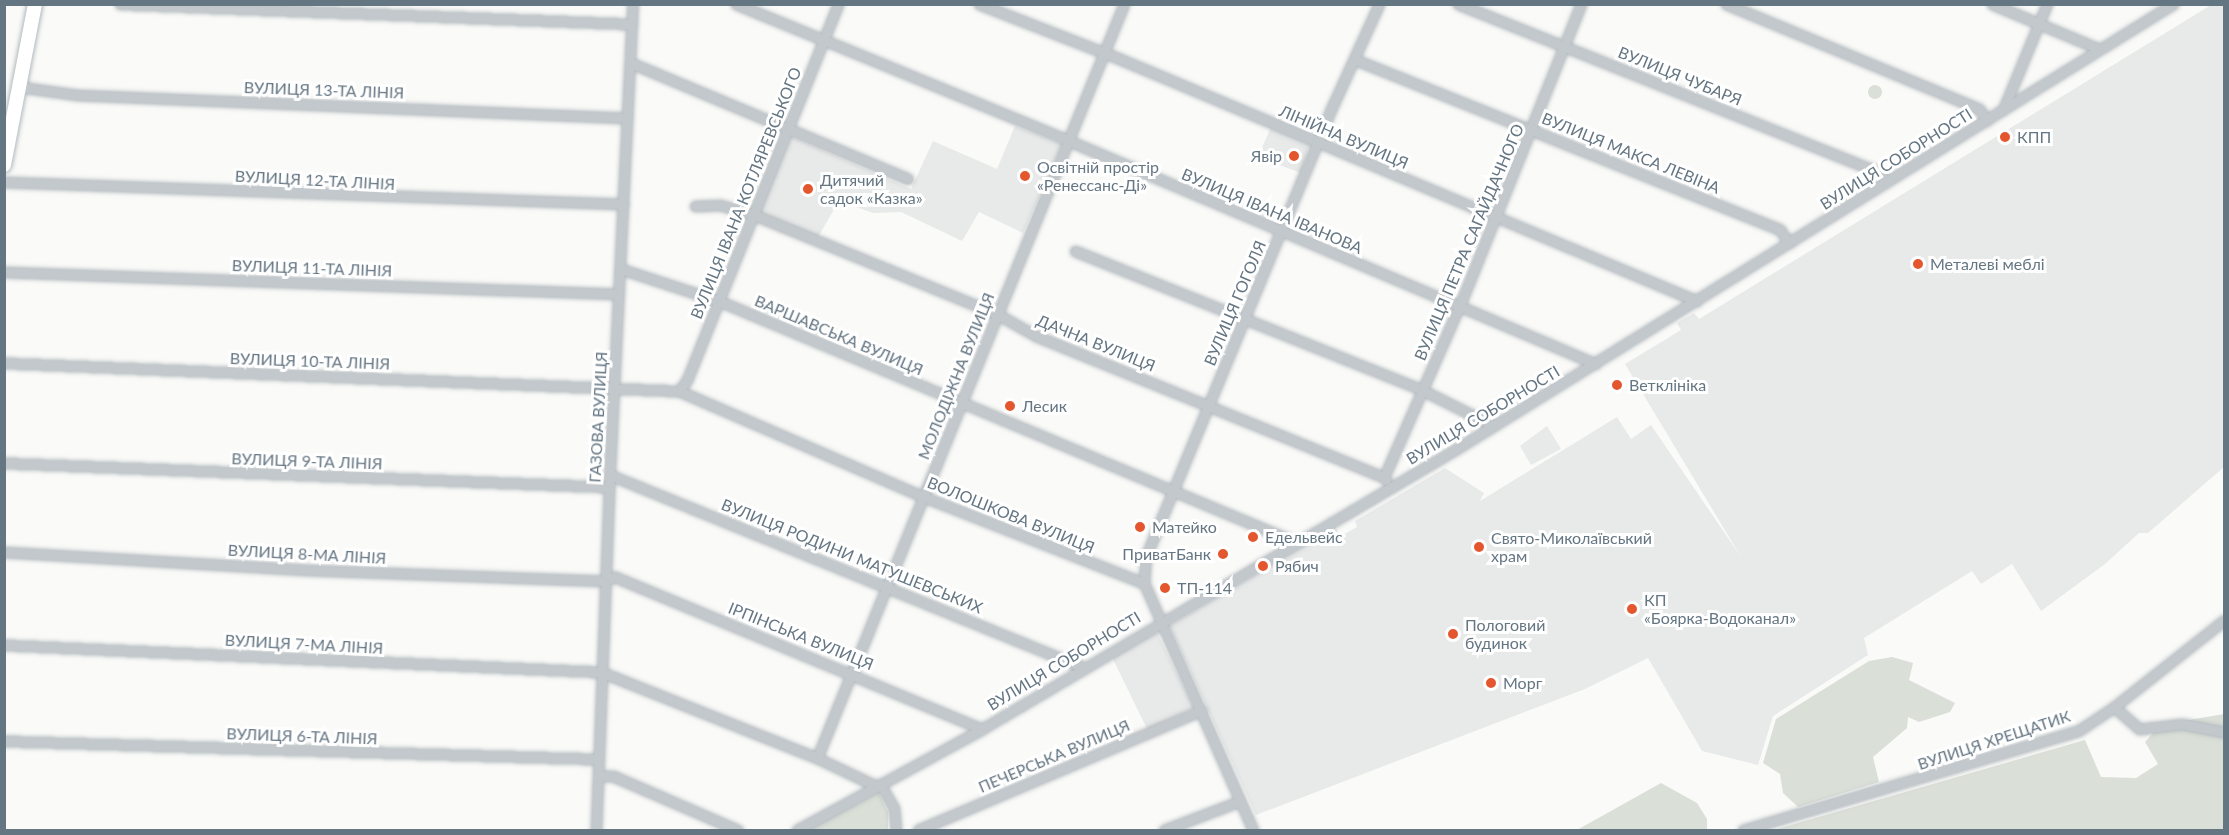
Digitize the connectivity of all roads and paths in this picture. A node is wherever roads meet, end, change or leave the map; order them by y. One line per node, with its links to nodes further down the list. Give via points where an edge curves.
1 (35, 4): 23 (street)
2 (120, 4): 16 (street)
3 (633, 4): 16 (street, ГАЗОВА ВУЛИЦЯ)
4 (736, 4): 17 (street, ВУЛИЦЯ ІВАНА ІВАНОВА)
5 (838, 4): 17 (street, ВУЛИЦЯ ІВАНА КОТЛЯРЕВСЬКОГО)
6 (979, 4): 20 (street, ЛІНІЙНА ВУЛИЦЯ)
7 (1124, 4): 20 (street, МОЛОДІЖНА ВУЛИЦЯ)
8 (1379, 4): 21 (street, ВУЛИЦЯ ГОГОЛЯ)
9 (1458, 4): 18 (street, ВУЛИЦЯ ЧУБАРЯ)
10 (1581, 4): 18 (street, ВУЛИЦЯ ПЕТРА САГАЙДАЧНОГО)
11 (1726, 4): 26 (street, via 1979,110)
12 (1992, 4): 15 (street)
13 (2047, 4): 15 (street)
14 (2173, 4): 19 (street, ВУЛИЦЯ СОБОРНОСТІ)
15 (2039, 23): 19 (street); 24 (street)
16 (632, 24): 22 (street, ГАЗОВА ВУЛИЦЯ)
17 (823, 41): 27 (street, ВУЛИЦЯ ІВАНА КОТЛЯРЕВСЬКОГО); 29 (street, ВУЛИЦЯ ІВАНА ІВАНОВА)
18 (1565, 46): 28 (street, ВУЛИЦЯ ПЕТРА САГАЙДАЧНОГО); 34 (street, ВУЛИЦЯ ЧУБАРЯ, via 1880,172)
19 (2099, 49): 24 (street, ВУЛИЦЯ СОБОРНОСТІ)
20 (1105, 53): 29 (street, МОЛОДІЖНА ВУЛИЦЯ); 30 (street, ЛІНІЙНА ВУЛИЦЯ)
21 (1356, 60): 28 (street, ВУЛИЦЯ МАКСА ЛЕВІНА); 30 (street, ВУЛИЦЯ ГОГОЛЯ)
22 (631, 63): 25 (street, ГАЗОВА ВУЛИЦЯ); 27 (street)
23 (20, 87): 25 (street, ВУЛИЦЯ 13-ТА ЛІНІЯ, via 78,95); 31 (street)
24 (2003, 110): 26 (street, ВУЛИЦЯ СОБОРНОСТІ)
25 (628, 118): 35 (street, ГАЗОВА ВУЛИЦЯ)
26 (1987, 120): 34 (street, ВУЛИЦЯ СОБОРНОСТІ)
27 (787, 128): 32 (street); 37 (street, ВУЛИЦЯ ІВАНА КОТЛЯРЕВСЬКОГО)
28 (1533, 129): 38 (street, ВУЛИЦЯ ПЕТРА САГАЙДАЧНОГО); 40 (street, ВУЛИЦЯ МАКСА ЛЕВІНА, via 1780,230)
29 (1067, 140): 39 (street, ВУЛИЦЯ ІВАНА ІВАНОВА); 48 (street, МОЛОДІЖНА ВУЛИЦЯ)
30 (1318, 143): 38 (street, ЛІНІЙНА ВУЛИЦЯ); 39 (street, ВУЛИЦЯ ГОГОЛЯ)
31 (4, 165)
32 (908, 179)
33 (4, 182): 35 (street, ВУЛИЦЯ 12-ТА ЛІНІЯ)
34 (1886, 182): 40 (street, ВУЛИЦЯ СОБОРНОСТІ)
35 (624, 204): 42 (street, ГАЗОВА ВУЛИЦЯ)
36 (695, 206): 37 (street, ДАЧНА ВУЛИЦЯ, via 720,205)
37 (752, 214): 45 (street, ВУЛИЦЯ ІВАНА КОТЛЯРЕВСЬКОГО); 48 (street, ДАЧНА ВУЛИЦЯ)
38 (1497, 217): 46 (street, ЛІНІЙНА ВУЛИЦЯ); 47 (street, ВУЛИЦЯ ПЕТРА САГАЙДАЧНОГО)
39 (1281, 232): 47 (street, ВУЛИЦЯ ІВАНА ІВАНОВА); 49 (street, ВУЛИЦЯ ГОГОЛЯ)
40 (1789, 243): 46 (street, ВУЛИЦЯ СОБОРНОСТІ)
41 (1075, 251): 49 (street)
42 (621, 269): 44 (street, ГАЗОВА ВУЛИЦЯ); 45 (street, ВАРШАВСЬКА ВУЛИЦЯ)
43 (4, 272): 44 (street, ВУЛИЦЯ 11-ТА ЛІНІЯ)
44 (620, 294): 52 (street, ГАЗОВА ВУЛИЦЯ)
45 (719, 301): 54 (street, ВУЛИЦЯ ІВАНА КОТЛЯРЕВСЬКОГО); 55 (street, ВАРШАВСЬКА ВУЛИЦЯ, via 838,353)
46 (1697, 301): 51 (street, ВУЛИЦЯ СОБОРНОСТІ)
47 (1460, 305): 51 (street, ВУЛИЦЯ ІВАНА ІВАНОВА); 53 (street, ВУЛИЦЯ ПЕТРА САГАЙДАЧНОГО)
48 (997, 314): 55 (street, МОЛОДІЖНА ВУЛИЦЯ); 56 (street, ДАЧНА ВУЛИЦЯ, via 1036,336)
49 (1245, 320): 53 (street); 56 (street, ВУЛИЦЯ ГОГОЛЯ)
50 (4, 363): 52 (street, ВУЛИЦЯ 10-ТА ЛІНІЯ)
51 (1596, 364): 57 (street, ВУЛИЦЯ СОБОРНОСТІ)
52 (615, 388): 54 (street, ВОЛОШКОВА ВУЛИЦЯ); 59 (street, ГАЗОВА ВУЛИЦЯ)
53 (1422, 390): 57 (street); 60 (street, ВУЛИЦЯ ПЕТРА САГАЙДАЧНОГО)
54 (679, 392): 64 (street, ВОЛОШКОВА ВУЛИЦЯ)
55 (963, 400): 63 (street, ВАРШАВСЬКА ВУЛИЦЯ); 64 (street, МОЛОДІЖНА ВУЛИЦЯ)
56 (1209, 404): 60 (street, ДАЧНА ВУЛИЦЯ); 63 (street, ВУЛИЦЯ ГОГОЛЯ)
57 (1494, 426): 62 (street, ВУЛИЦЯ СОБОРНОСТІ)
58 (4, 463): 61 (street, ВУЛИЦЯ 9-ТА ЛІНІЯ)
59 (610, 475): 61 (street, ГАЗОВА ВУЛИЦЯ); 69 (street, ВУЛИЦЯ РОДИНИ МАТУШЕВСЬКИХ)
60 (1384, 477): 62 (street)
61 (609, 487): 67 (street, ГАЗОВА ВУЛИЦЯ)
62 (1391, 487): 65 (street, ВУЛИЦЯ СОБОРНОСТІ)
63 (1176, 493): 65 (street, ВАРШАВСЬКА ВУЛИЦЯ); 68 (street, ВУЛИЦЯ ГОГОЛЯ, via 1146,556)
64 (924, 496): 68 (street, ВОЛОШКОВА ВУЛИЦЯ); 69 (street, МОЛОДІЖНА ВУЛИЦЯ)
65 (1295, 542): 70 (street, ВУЛИЦЯ СОБОРНОСТІ)
66 (4, 552): 67 (street, ВУЛИЦЯ 8-МА ЛІНІЯ, via 306,570 601,581)
67 (608, 578): 74 (street, ГАЗОВА ВУЛИЦЯ); 75 (street, ІРПІНСЬКА ВУЛИЦЯ, via 615,577)
68 (1144, 583): 70 (street)
69 (888, 586): 73 (street, ВУЛИЦЯ РОДИНИ МАТУШЕВСЬКИХ); 75 (street, МОЛОДІЖНА ВУЛИЦЯ)
70 (1162, 620): 73 (street, ВУЛИЦЯ СОБОРНОСТІ); 77 (street)
71 (2224, 620): 76 (street, ВУЛИЦЯ ХРЕЩАТИК)
72 (4, 645): 74 (street, ВУЛИЦЯ 7-МА ЛІНІЯ)
73 (1082, 667): 78 (street, ВУЛИЦЯ СОБОРНОСТІ)
74 (601, 672): 81 (street, ВУЛИЦЯ 7-МА ЛІНІЯ); 82 (street, ГАЗОВА ВУЛИЦЯ)
75 (852, 673): 78 (street, ІРПІНСЬКА ВУЛИЦЯ); 81 (street, МОЛОДІЖНА ВУЛИЦЯ)
76 (2114, 707): 79 (street, via 2139,729 2182,724); 93 (street, ВУЛИЦЯ ХРЕЩАТИК, via 2068,734)
77 (1202, 710): 85 (street); 90 (street, ПЕЧЕРСЬКА ВУЛИЦЯ)
78 (982, 729): 84 (street, ВУЛИЦЯ СОБОРНОСТІ)
79 (2224, 732)
80 (4, 741): 82 (street, ВУЛИЦЯ 6-ТА ЛІНІЯ)
81 (817, 758): 84 (street, ВУЛИЦЯ 7-МА ЛІНІЯ)
82 (598, 759): 83 (street, ГАЗОВА ВУЛИЦЯ)
83 (599, 776): 86 (street, ГАЗОВА ВУЛИЦЯ); 87 (street, via 613,776)
84 (878, 785): 88 (street, ВУЛИЦЯ СОБОРНОСТІ); 89 (street, via 894,808)
85 (1240, 801): 91 (street); 92 (street)
86 (597, 831)
87 (738, 831)
88 (796, 831)
89 (896, 831)
90 (918, 831)
91 (1164, 831)
92 (1253, 831)
93 (1743, 831)

